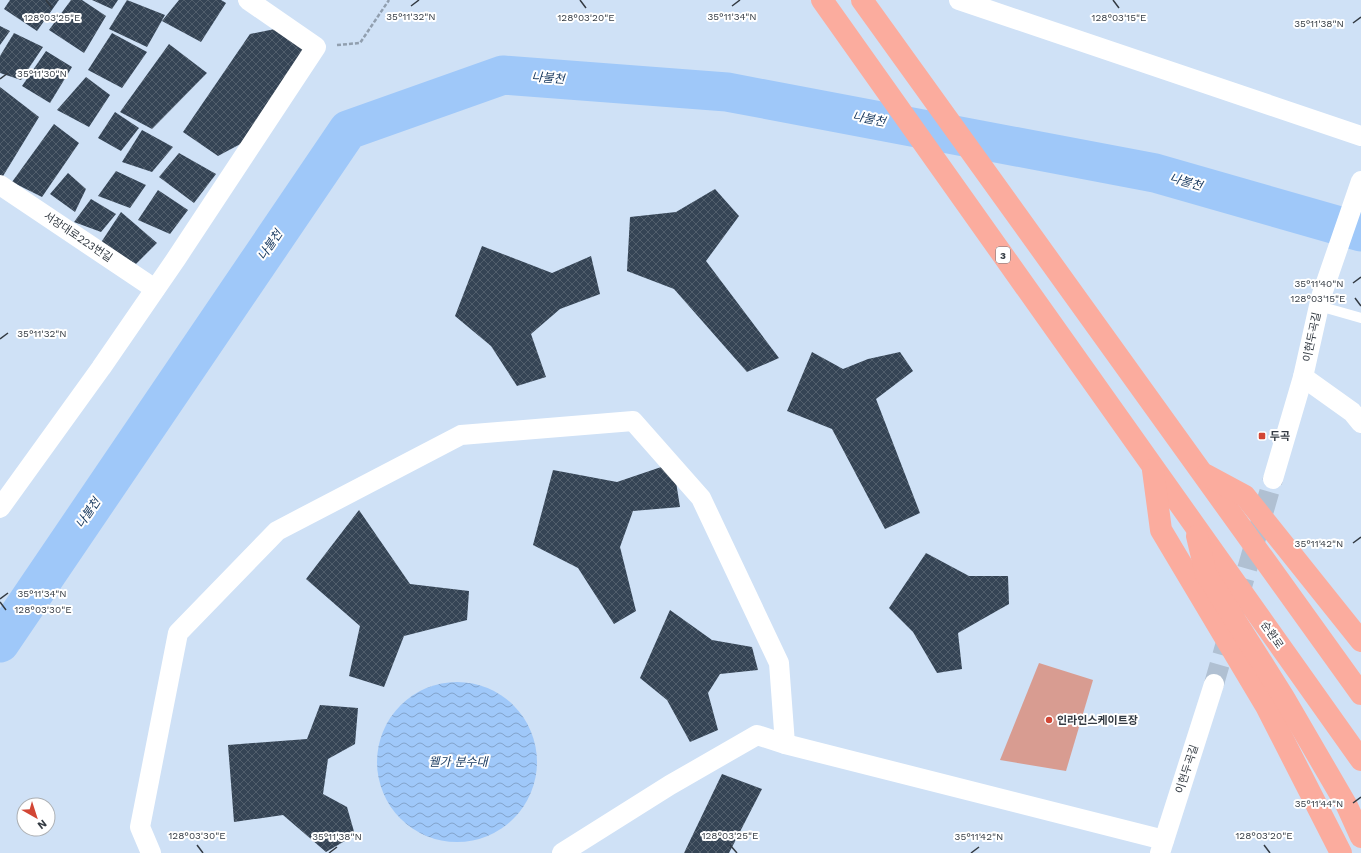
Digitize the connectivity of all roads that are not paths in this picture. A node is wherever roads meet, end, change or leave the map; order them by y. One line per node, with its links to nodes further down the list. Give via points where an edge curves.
1 (248, 0): 8 (street, via 316,47)
2 (822, 0): 13 (highway, 3)
3 (862, 0): 14 (highway)
4 (959, 0): 5 (street)
5 (1361, 136)
6 (1361, 181): 9 (street, 이현두곡길)
7 (0, 185): 8 (street, 서장대로223번길)
8 (155, 289): 16 (street)
9 (1320, 301): 10 (lane); 11 (street, 이현두곡길)
10 (1361, 318)
11 (1303, 377): 12 (street, 이현두곡길, via 1352,412); 15 (street, 이현두곡길)
12 (1361, 423)
13 (1152, 466): 17 (highway, 3); 27 (highway, via 1161,530 1266,706)
14 (1202, 472): 18 (highway, via 1245,496); 20 (highway)
15 (1273, 480)
16 (0, 508)
17 (1189, 518): 22 (highway, 순환로); 23 (highway, via 1206,574 1283,696 1347,806)
18 (1361, 641)
19 (1214, 684): 24 (street, 이현두곡길)
20 (1361, 694)
21 (785, 744): 24 (street); 25 (street, via 780,663 701,498 633,421 461,435 277,531 178,633 140,827); 26 (street, via 757,735 670,785)
22 (1361, 760)
23 (1361, 837)
24 (1162, 847)
25 (151, 853)
26 (562, 853)
27 (1341, 853)

